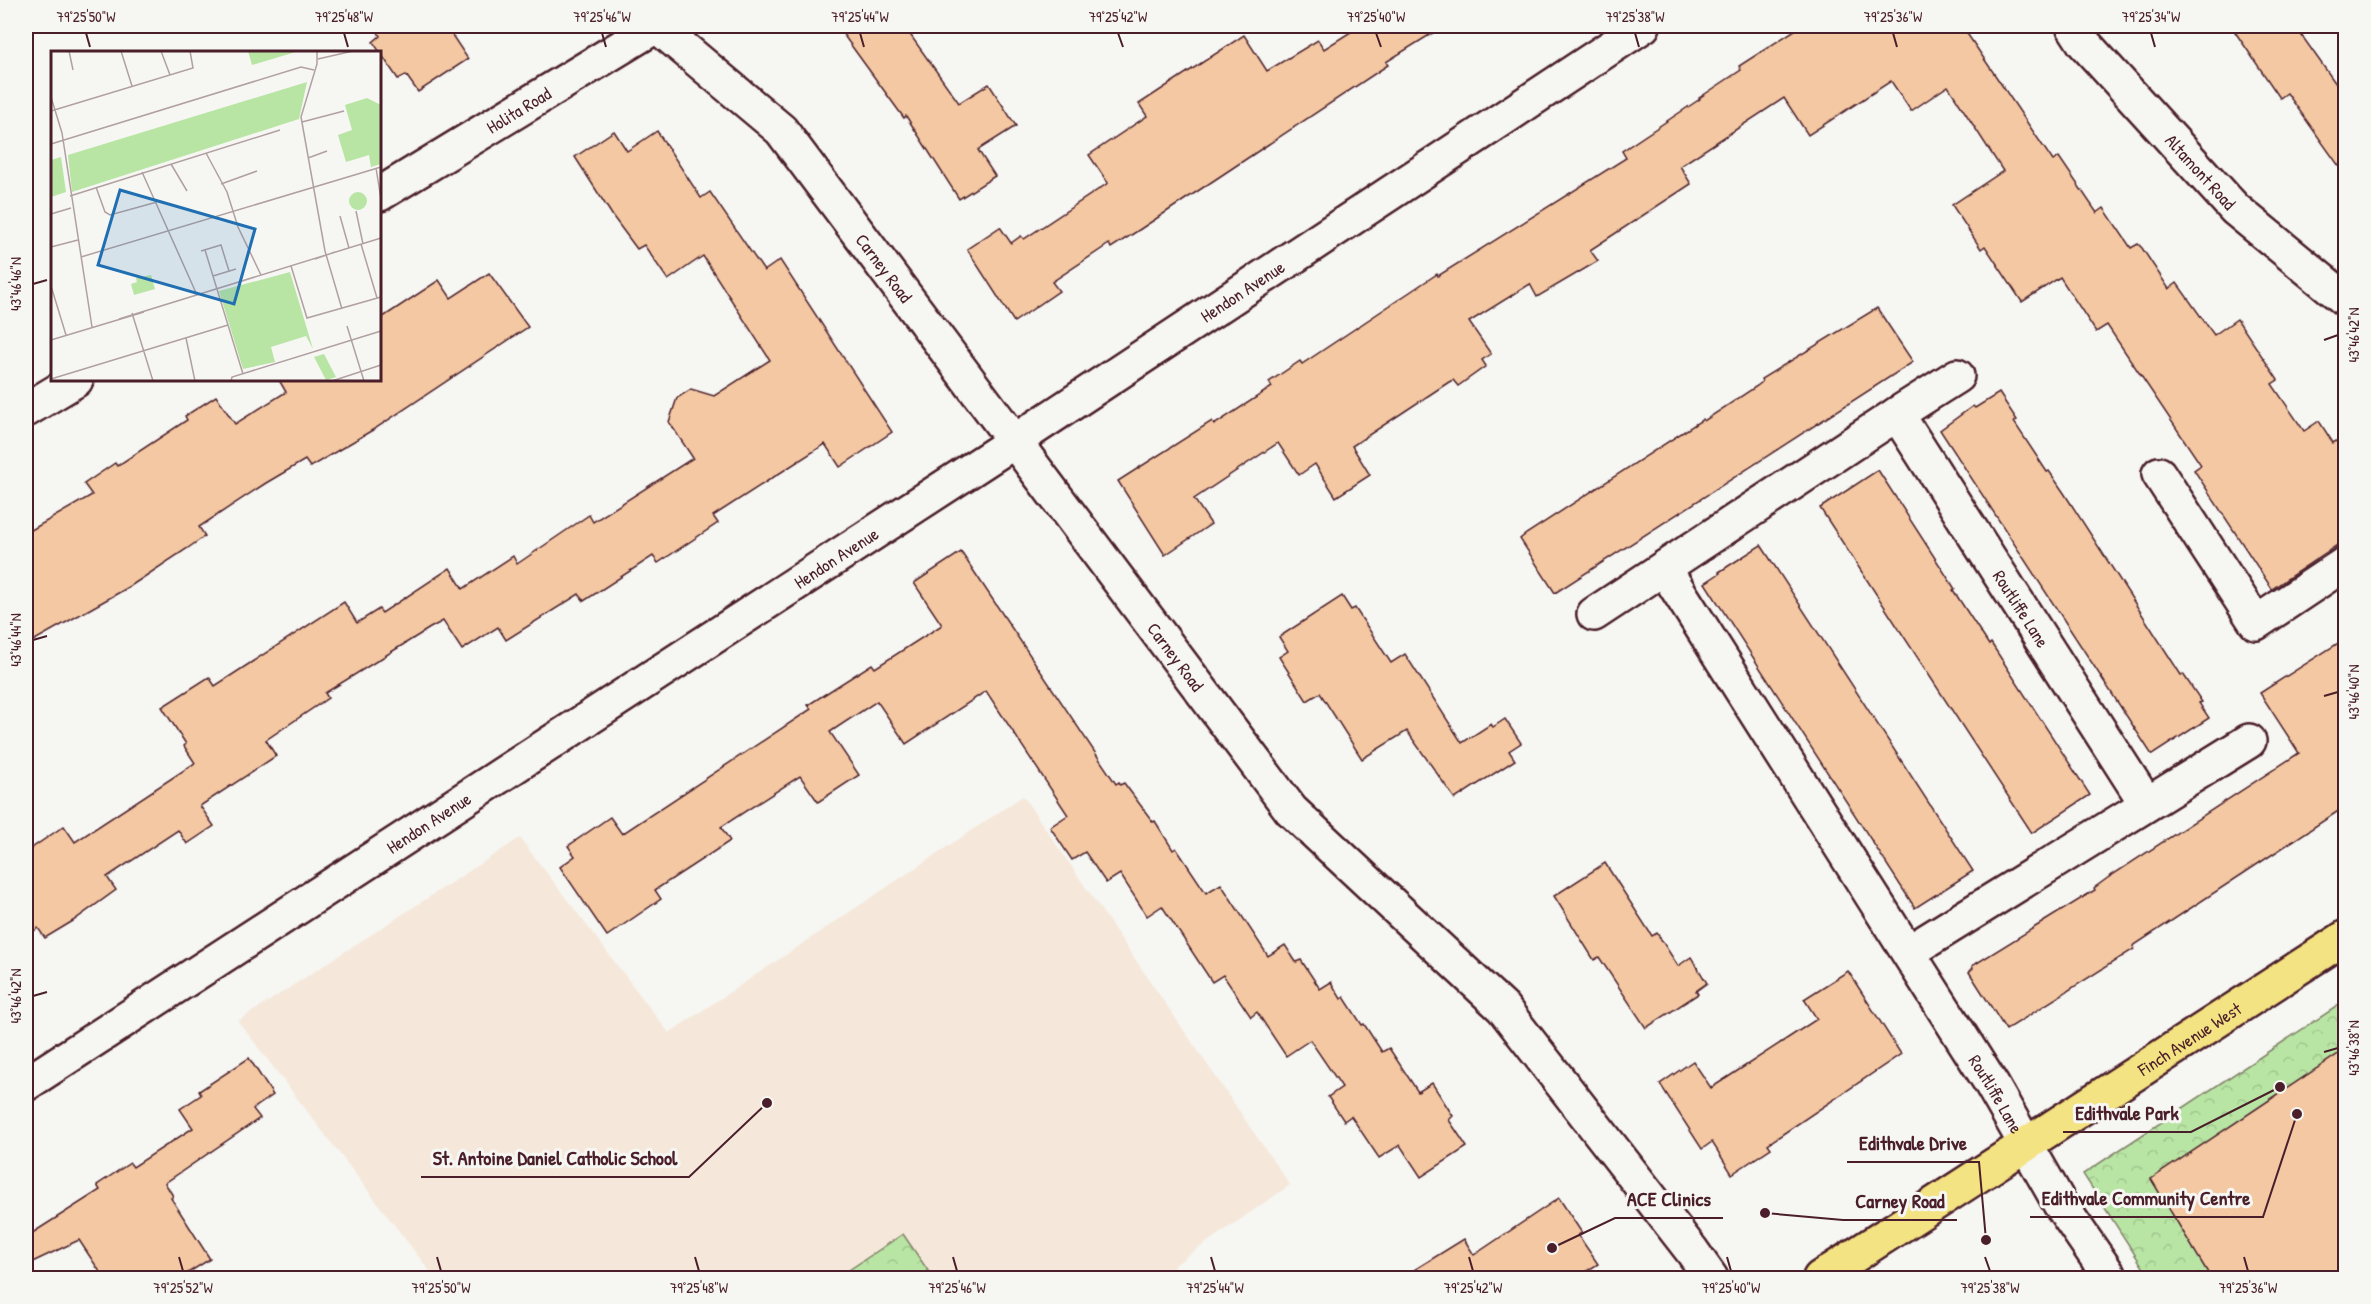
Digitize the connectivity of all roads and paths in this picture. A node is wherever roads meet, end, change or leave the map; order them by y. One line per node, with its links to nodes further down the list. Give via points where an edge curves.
1 (656, 26): 4 (street, Holita Road); 10 (street, Carney Road, via 781,130)
2 (1643, 26): 10 (street, Hendon Avenue)
3 (2073, 26): 5 (street, Altamont Road, via 2084,43 2235,209)
4 (381, 193)
5 (2346, 300)
6 (1957, 376): 9 (street)
7 (74, 381): 8 (street)
8 (26, 410)
9 (1897, 414): 13 (street); 16 (street, Routliffe Lane)
10 (1015, 441): 19 (street, Hendon Avenue); 21 (street, Carney Road, via 1291,810 1503,1008)
11 (2159, 474): 12 (street, via 2256,623)
12 (2346, 563)
13 (1664, 568): 14 (street); 18 (street, Routliffe Lane)
14 (1594, 614)
15 (2249, 741): 16 (street)
16 (2146, 803): 18 (street)
17 (2346, 937): 20 (main road, Finch Avenue West)
18 (1909, 952): 20 (street, Routliffe Lane)
19 (26, 1084)
20 (2027, 1145): 22 (main road, Finch Avenue West); 23 (street, Routliffe Lane, via 2060,1204)
21 (1711, 1278)
22 (1820, 1278)
23 (2111, 1278)

